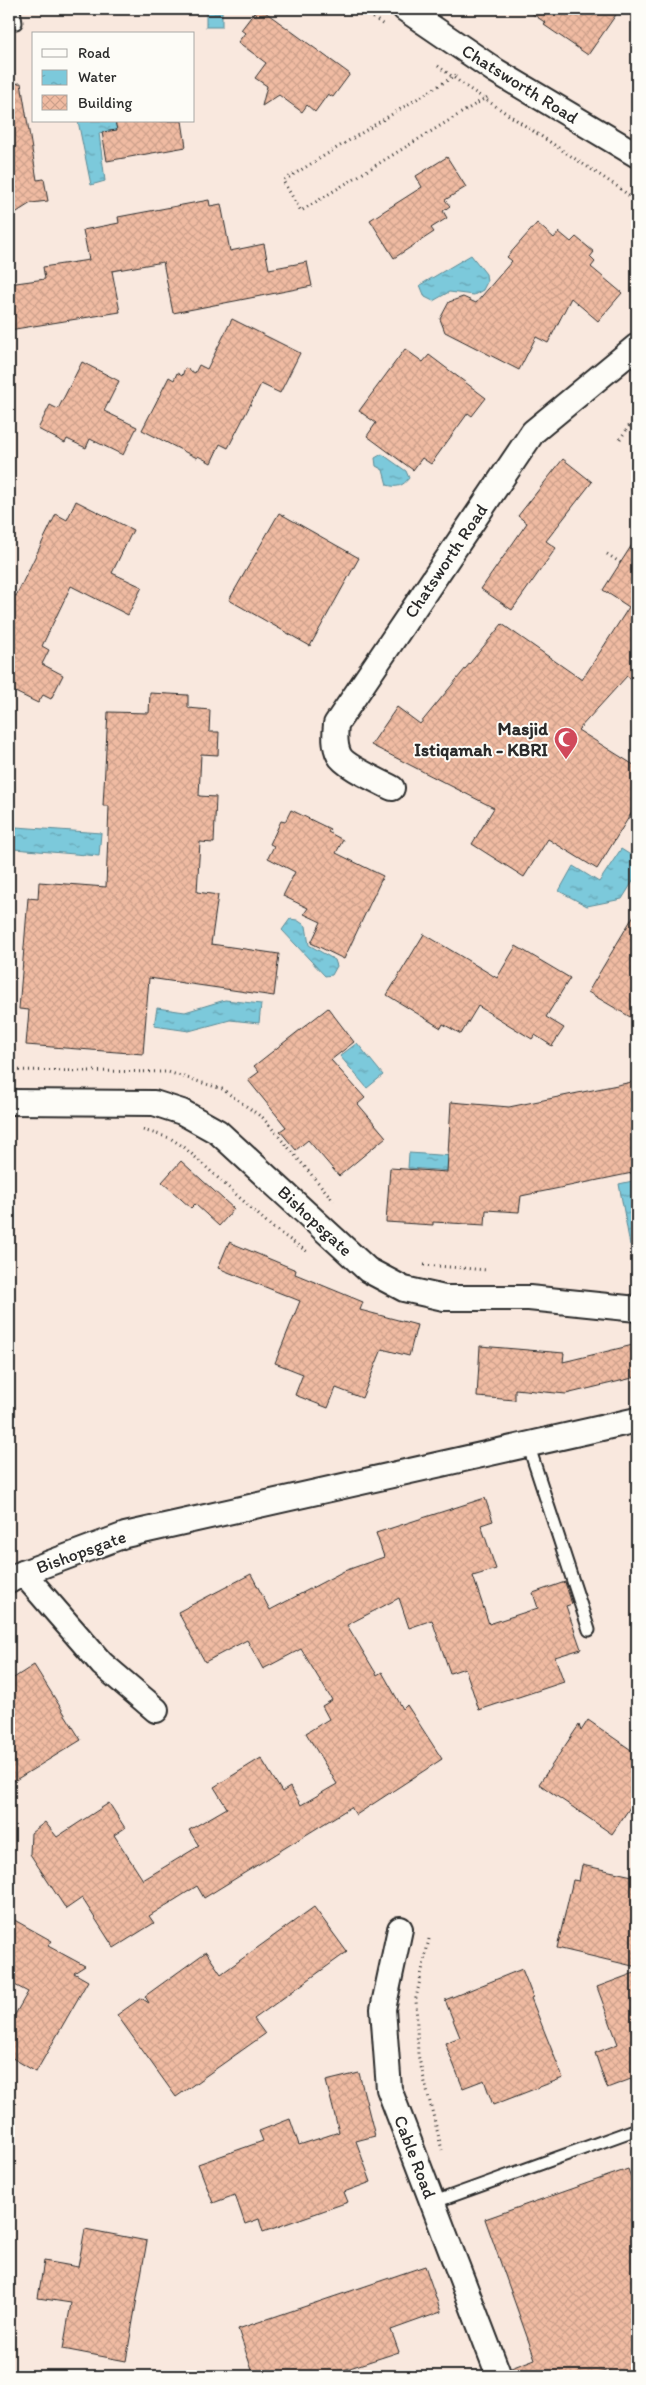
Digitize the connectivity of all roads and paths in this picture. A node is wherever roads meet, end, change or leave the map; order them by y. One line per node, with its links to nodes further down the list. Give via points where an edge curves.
1 (14, 9): 4 (lane)
2 (361, 9): 5 (path)
3 (405, 9): 6 (street, Chatsworth Road)
4 (16, 23)
5 (392, 32)
6 (478, 59): 8 (path); 9 (street, Chatsworth Road)
7 (430, 60): 8 (path)
8 (453, 77): 10 (path); 10 (path, via 283,181 301,211)
9 (513, 82): 10 (path); 11 (street, Chatsworth Road)
10 (484, 98): 12 (path)
11 (637, 155)
12 (637, 202)
13 (637, 346): 18 (street, Chatsworth Road, via 532,432 336,724 335,741 339,756)
14 (637, 414): 15 (path)
15 (620, 439)
16 (608, 554): 17 (path)
17 (621, 563)
18 (392, 788)
19 (9, 1070): 21 (path, via 168,1072 222,1089 263,1118)
20 (9, 1102): 24 (street, Bishopsgate, via 154,1103 182,1112 218,1132 368,1270 404,1289 444,1298 529,1298)
21 (340, 1208)
22 (418, 1263): 23 (path)
23 (490, 1270)
24 (637, 1309)
25 (637, 1420): 26 (street, Bishopsgate)
26 (528, 1444): 27 (street, Bishopsgate, via 125,1535); 28 (lane)
27 (16, 1577): 29 (street, Bishopsgate, via 102,1664)
28 (589, 1630)
29 (156, 1710)
30 (400, 1929): 34 (street, Cable Road, via 383,2009 389,2089)
31 (429, 1939): 33 (path, via 416,1998 418,2055)
32 (637, 2129): 34 (lane)
33 (444, 2155)
34 (432, 2203): 35 (street, Cable Road)
35 (498, 2376)

